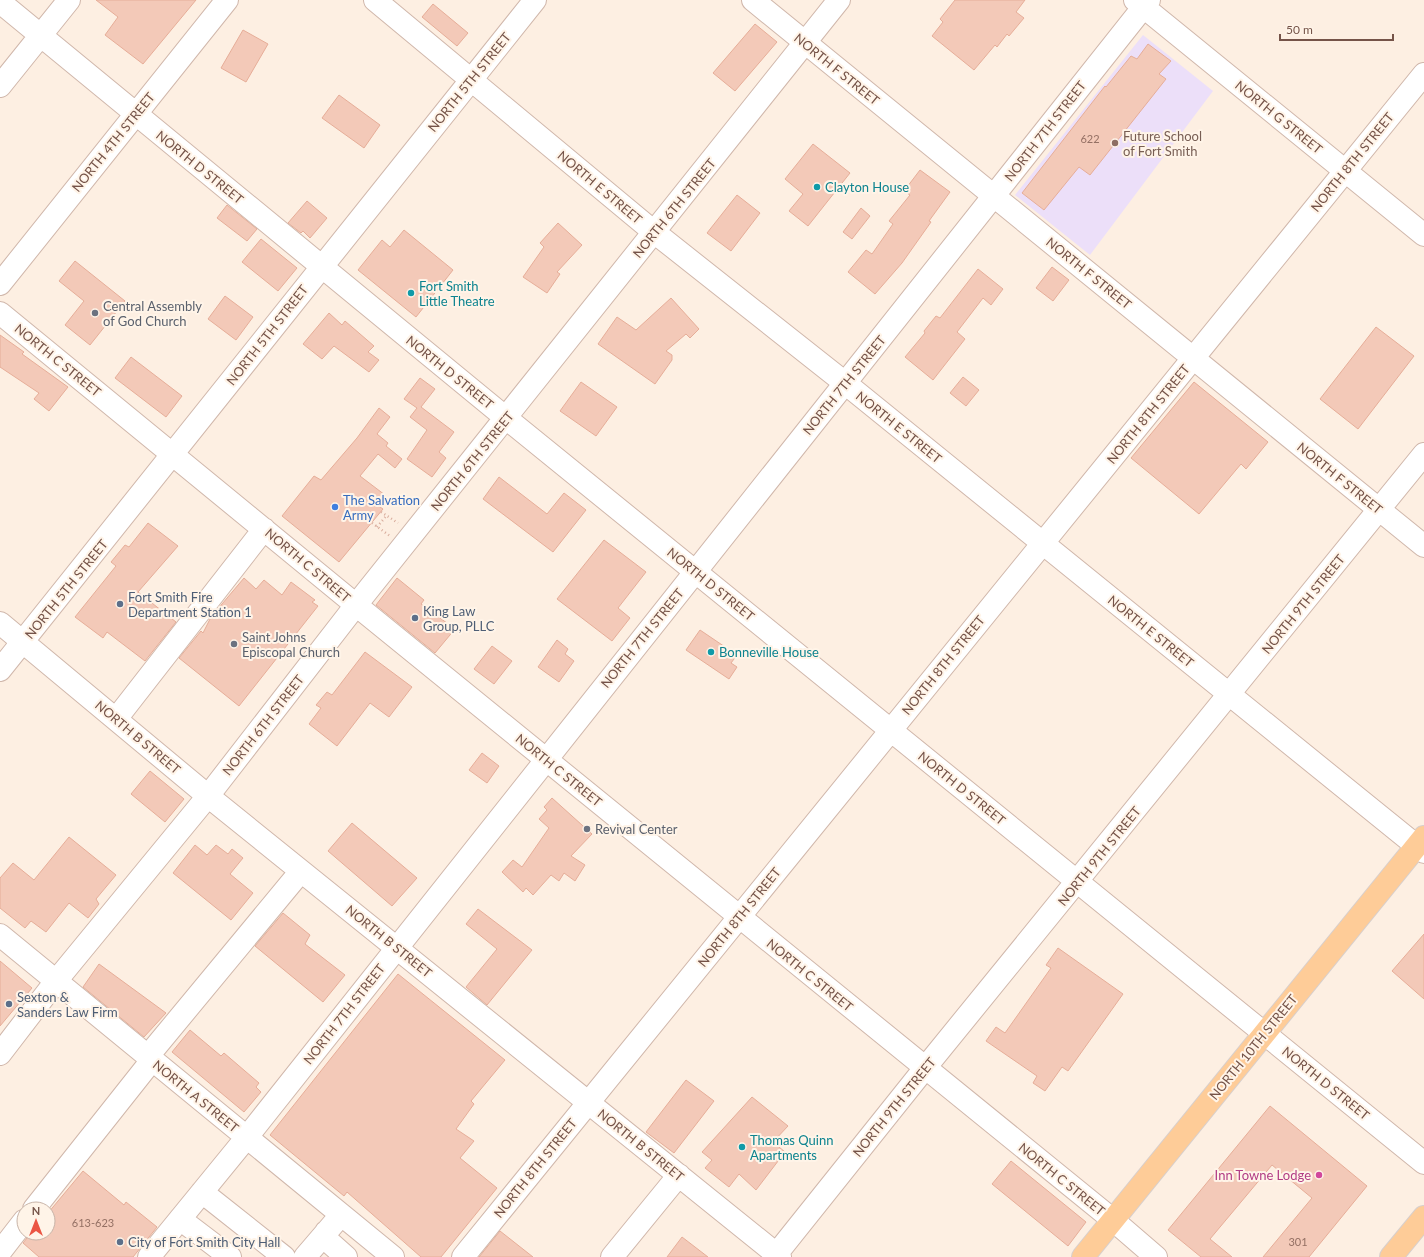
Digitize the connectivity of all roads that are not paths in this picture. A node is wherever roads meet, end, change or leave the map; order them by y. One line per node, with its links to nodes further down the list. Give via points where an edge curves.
1 (69, 0): 9 (street)
2 (227, 0): 14 (street, NORTH 4TH STREET)
3 (375, 0): 12 (street, NORTH E STREET)
4 (535, 0): 12 (street, NORTH 5TH STREET)
5 (753, 0): 10 (street, NORTH F STREET)
6 (839, 0): 10 (street, NORTH 6TH STREET)
7 (0, 2): 9 (street, NORTH D STREET)
8 (1142, 2): 15 (street, NORTH G STREET); 16 (street, NORTH 7TH STREET)
9 (40, 36): 13 (street); 14 (street, NORTH D STREET)
10 (806, 43): 16 (street, NORTH F STREET); 17 (street, NORTH 6TH STREET)
11 (1424, 74): 15 (street, NORTH 8TH STREET)
12 (471, 79): 17 (street, NORTH E STREET); 19 (street, NORTH 5TH STREET)
13 (0, 86)
14 (136, 114): 19 (street, NORTH D STREET); 20 (street, NORTH 4TH STREET)
15 (1346, 170): 18 (street, NORTH G STREET); 22 (street, NORTH 8TH STREET)
16 (994, 196): 22 (street, NORTH F STREET); 23 (street, NORTH 7TH STREET)
17 (654, 232): 23 (street, NORTH E STREET); 24 (street, NORTH 6TH STREET)
18 (1424, 235)
19 (321, 266): 24 (street, NORTH D STREET); 25 (street, NORTH 5TH STREET)
20 (0, 284)
21 (0, 313): 25 (street, NORTH C STREET)
22 (1194, 358): 27 (street, NORTH F STREET); 29 (street, NORTH 8TH STREET)
23 (845, 383): 29 (street, NORTH E STREET); 31 (street, NORTH 7TH STREET)
24 (506, 418): 31 (street, NORTH D STREET); 32 (street, NORTH 6TH STREET)
25 (173, 454): 28 (street, NORTH C STREET); 34 (street, NORTH 5TH STREET)
26 (1424, 454): 27 (street, NORTH 9TH STREET)
27 (1379, 509): 30 (street, NORTH F STREET); 36 (street, NORTH 9TH STREET)
28 (264, 528): 32 (street, NORTH C STREET); 37 (street)
29 (1043, 543): 36 (street, NORTH E STREET); 38 (street, NORTH 8TH STREET)
30 (1424, 546)
31 (696, 571): 38 (street, NORTH D STREET); 39 (street, NORTH 7TH STREET)
32 (356, 605): 39 (street, NORTH C STREET); 40 (street, NORTH 6TH STREET)
33 (0, 623): 34 (street, NORTH B STREET)
34 (23, 642): 35 (street, NORTH 5TH STREET); 37 (street, NORTH B STREET)
35 (0, 670)
36 (1229, 694): 41 (street, NORTH E STREET); 43 (street, NORTH 9TH STREET)
37 (116, 719): 40 (street, NORTH B STREET)
38 (891, 730): 43 (street, NORTH D STREET); 44 (street, NORTH 8TH STREET)
39 (546, 759): 44 (street, NORTH C STREET); 46 (street, NORTH 7TH STREET)
40 (208, 796): 42 (street, NORTH B STREET); 47 (street, NORTH 6TH STREET)
41 (1421, 845): 48 (main road, NORTH 10TH STREET)
42 (301, 870): 46 (street, NORTH B STREET); 50 (street)
43 (1078, 882): 48 (street, NORTH D STREET); 51 (street, NORTH 9TH STREET)
44 (739, 916): 51 (street, NORTH C STREET); 52 (street, NORTH 8TH STREET)
45 (0, 935): 47 (street, NORTH A STREET)
46 (397, 947): 52 (street, NORTH B STREET); 53 (street, NORTH 7TH STREET)
47 (56, 981): 49 (street, NORTH 6TH STREET); 50 (street, NORTH A STREET)
48 (1264, 1033): 54 (street, NORTH D STREET); 61 (main road, NORTH 10TH STREET)
49 (0, 1054)
50 (150, 1058): 53 (street, NORTH A STREET); 57 (street)
51 (925, 1068): 61 (street, NORTH C STREET); 65 (street, NORTH 9TH STREET)
52 (589, 1102): 55 (street, NORTH B STREET); 72 (street, NORTH 8TH STREET)
53 (247, 1137): 56 (street, NORTH 7TH STREET); 58 (street, NORTH A STREET)
54 (1424, 1164)
55 (679, 1175): 65 (street, NORTH B STREET); 73 (street)
56 (202, 1192): 60 (street, NORTH 7TH STREET); 68 (street)
57 (40, 1201)
58 (341, 1214): 63 (street); 71 (street, NORTH A STREET)
59 (1424, 1217): 76 (main road)
60 (180, 1219): 66 (street, NORTH 7TH STREET); 67 (street)
61 (1113, 1220): 74 (main road, NORTH 10TH STREET); 75 (street, NORTH C STREET)
62 (16, 1231): 64 (street)
63 (317, 1248): 69 (street, via 322,1244); 70 (street, via 328,1241)
64 (0, 1252)
65 (777, 1256)
66 (149, 1257)
67 (230, 1257)
68 (284, 1257)
69 (335, 1257)
70 (346, 1257)
71 (393, 1257)
72 (463, 1257)
73 (612, 1257)
74 (1083, 1257)
75 (1156, 1257)
76 (1391, 1257)

